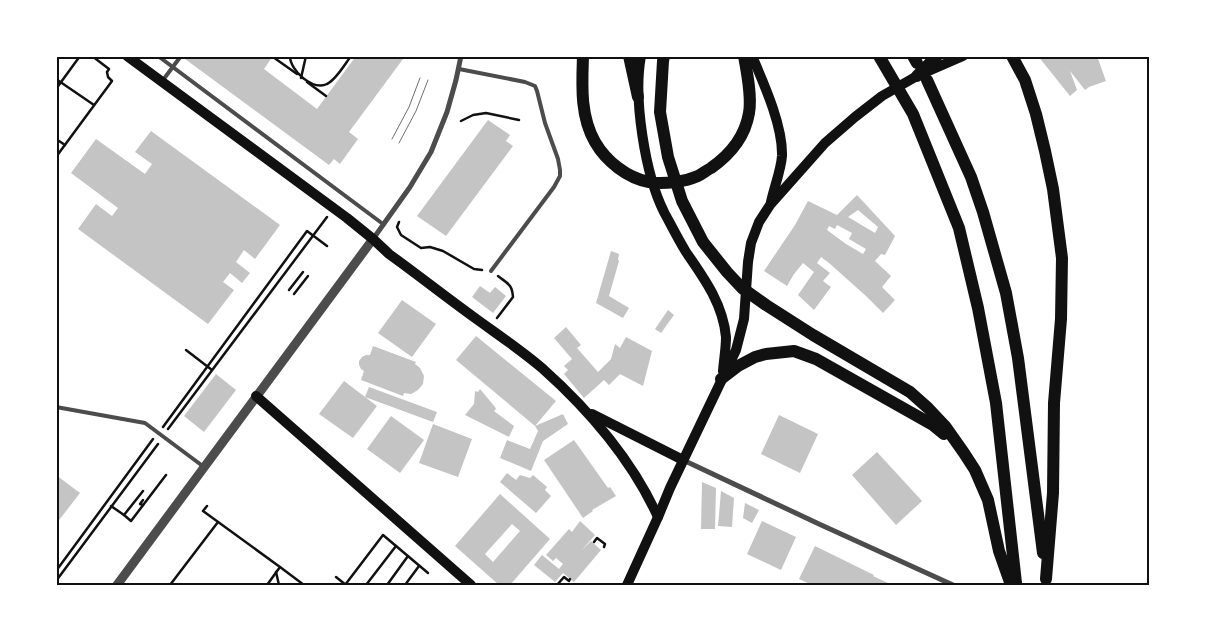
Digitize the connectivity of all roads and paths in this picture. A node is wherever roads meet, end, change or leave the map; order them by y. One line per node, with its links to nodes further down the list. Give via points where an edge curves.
1 (80, 56): 28 (path)
2 (92, 56): 33 (path, via 109,69 107,74 112,81)
3 (127, 56): 29 (main road)
4 (158, 56): 22 (lane)
5 (181, 56): 22 (lane)
6 (290, 56): 25 (path, via 293,68)
7 (306, 56): 25 (path)
8 (351, 56): 25 (path, via 327,84 317,85)
9 (462, 56): 23 (street)
10 (583, 56): 14 (highway, via 584,110 595,142 615,165 637,178 661,183 698,176 734,149 750,112)
11 (629, 56): 32 (highway)
12 (641, 56): 32 (main road)
13 (664, 56): 61 (highway, via 660,112 668,157 682,202 711,254 742,288 766,305 910,392 945,426)
14 (744, 56)
15 (752, 56): 39 (main road, via 765,84 781,142 782,157)
16 (879, 56): 101 (highway, via 913,114 959,228 996,403)
17 (937, 56): 26 (highway)
18 (963, 56): 26 (main road)
19 (1012, 56): 27 (highway)
20 (1023, 56): 27 (highway)
21 (273, 57): 25 (path)
22 (173, 68): 29 (lane); 42 (lane)
23 (459, 69): 42 (street, via 431,152); 46 (lane, via 535,86 560,170 554,187)
24 (56, 78): 28 (path)
25 (302, 78): 31 (path)
26 (922, 78): 39 (main road, via 882,96 854,117 825,143); 86 (highway, via 971,177 1006,293 1018,358)
27 (1025, 80): 86 (highway, via 1053,189 1062,258 1053,493)
28 (61, 82): 30 (path); 33 (path)
29 (162, 82): 40 (main road)
30 (56, 89)
31 (326, 96)
32 (638, 97): 55 (main road, via 647,159 663,210 710,288 722,315 726,350)
33 (94, 106): 37 (path)
34 (461, 120): 35 (path, via 486,113)
35 (519, 120)
36 (56, 139): 37 (path)
37 (65, 145): 38 (path)
38 (56, 157)
39 (770, 205): 55 (main road, via 751,243 740,340)
40 (334, 208): 43 (path); 44 (main road)
41 (399, 219): 46 (path, via 397,227 401,235 417,246 443,252 474,269)
42 (384, 224): 44 (street)
43 (313, 235): 45 (path); 53 (path, via 307,231); 54 (path)
44 (373, 239): 56 (street); 58 (main road, via 542,369)
45 (327, 246)
46 (491, 271): 51 (path, via 513,289 513,297)
47 (303, 272): 49 (path)
48 (308, 276): 50 (path)
49 (289, 290)
50 (294, 294)
51 (493, 324)
52 (186, 350): 53 (path)
53 (207, 367): 54 (path); 59 (path)
54 (212, 370): 60 (path)
55 (721, 379): 61 (highway, via 755,358 794,351 816,359 933,425); 62 (main road)
56 (256, 396): 63 (street); 96 (main road)
57 (56, 407): 59 (lane, via 144,423)
58 (588, 412): 62 (main road); 72 (main road, via 641,484)
59 (158, 433): 60 (lane); 67 (path)
60 (163, 436): 63 (lane); 68 (path)
61 (964, 453): 100 (highway, via 988,500 999,552)
62 (683, 460): 72 (main road); 99 (street)
63 (204, 467): 87 (street)
64 (166, 475): 69 (path)
65 (142, 491): 71 (path)
66 (143, 500): 69 (path, via 140,504)
67 (107, 502): 68 (path); 80 (path)
68 (111, 506): 71 (path); 85 (path)
69 (143, 506): 71 (path, via 131,521)
70 (207, 506): 73 (path, via 203,511)
71 (124, 515)
72 (658, 517): 98 (main road)
73 (218, 522): 79 (path); 88 (path)
74 (594, 542): 76 (path, via 598,538)
75 (396, 546): 77 (path); 92 (path, via 383,535); 93 (path)
76 (604, 547)
77 (408, 556): 78 (path); 94 (path)
78 (419, 566): 82 (path); 95 (path)
79 (280, 567): 81 (path); 91 (path)
80 (56, 571)
81 (276, 572): 89 (path); 90 (path)
82 (428, 573)
83 (336, 577): 92 (path)
84 (570, 579): 97 (path, via 568,581 564,577)
85 (56, 580)
86 (1046, 582)
87 (117, 585)
88 (170, 585)
89 (267, 585)
90 (279, 585)
91 (304, 585)
92 (346, 585)
93 (366, 585)
94 (387, 585)
95 (405, 585)
96 (471, 585)
97 (557, 585)
98 (627, 585)
99 (953, 585)
100 (1011, 585)
101 (1016, 585)

